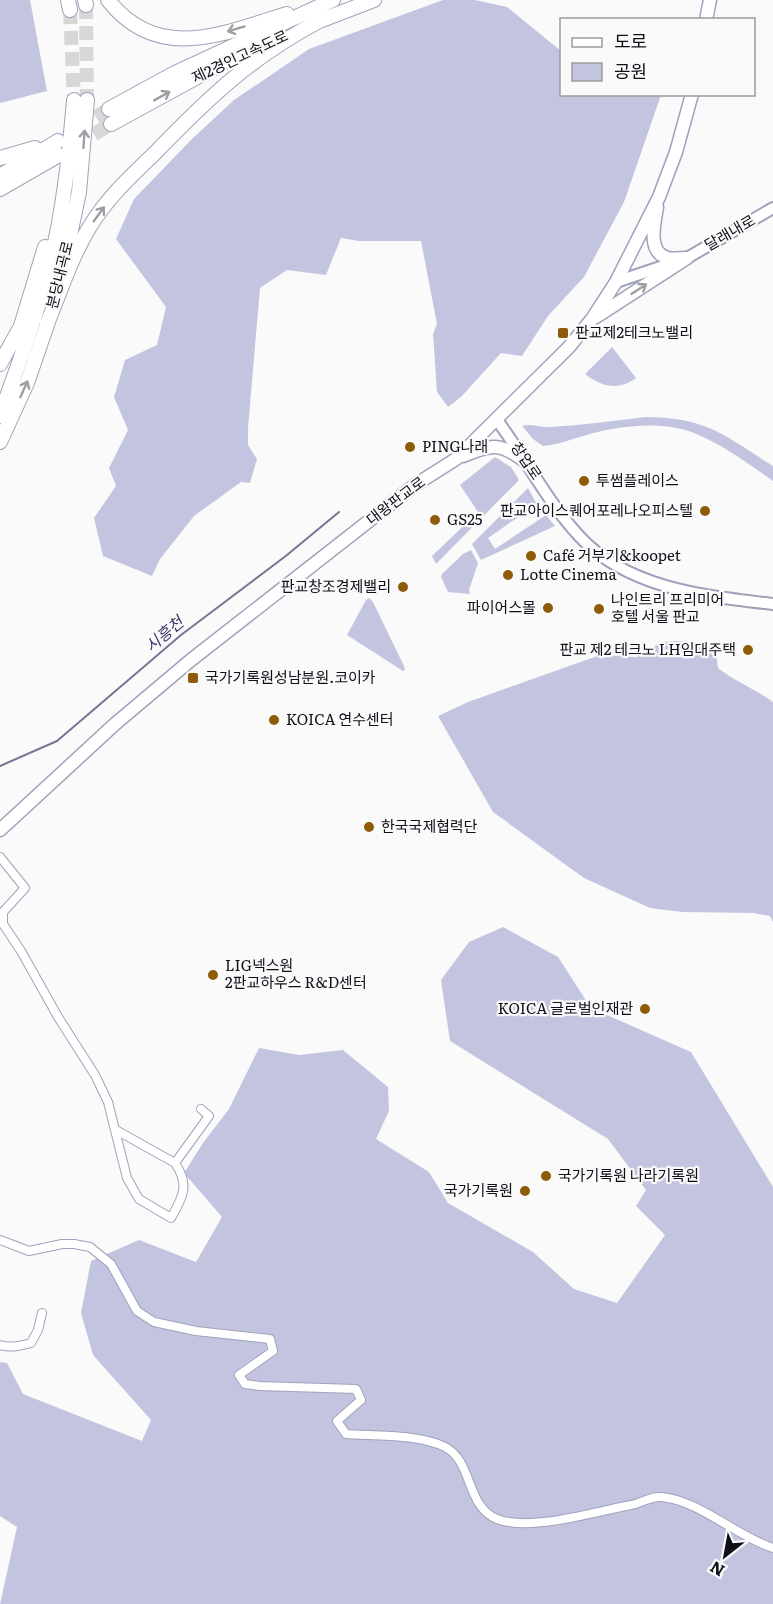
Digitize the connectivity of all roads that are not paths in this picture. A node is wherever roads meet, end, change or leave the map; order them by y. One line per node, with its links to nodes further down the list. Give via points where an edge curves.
1 (108, 0): 2 (highway, one-way to 1, via 187,40 146,30 125,18)
2 (333, 0): 8 (highway, 제2경인고속도로, via 175,73)
3 (374, 0): 6 (highway, 제2경인고속도로)
4 (711, 0): 5 (main road)
5 (706, 18)
6 (321, 20): 9 (highway, 제2경인고속도로, one-way to 6, via 230,59); 20 (highway, one-way to 6, via 89,227 116,193 227,82 277,44)
7 (691, 96): 15 (main road, 대왕판교로)
8 (109, 109)
9 (111, 124)
10 (56, 146): 11 (highway); 12 (highway); 14 (highway)
11 (0, 158)
12 (0, 176)
13 (68, 176): 20 (highway, 분당내곡로, one-way to 13, via 79,192 80,100); 21 (highway, via 21,326); 22 (highway, 분당내곡로, via 33,325)
14 (0, 189)
15 (659, 197): 17 (main road, via 654,232 658,252 666,258); 18 (main road, 대왕판교로)
16 (773, 208): 17 (street, 달래내로)
17 (687, 258): 18 (street, 달래내로); 19 (main road, one-way to 17)
18 (616, 282): 19 (main road, 대왕판교로)
19 (592, 319): 23 (main road, 대왕판교로)
20 (47, 324): 24 (highway, 분당내곡로, one-way to 20, via 27,383)
21 (0, 364)
22 (0, 416)
23 (497, 420): 25 (main road, 대왕판교로); 26 (street, 창업로)
24 (0, 442)
25 (456, 459): 26 (main road, via 492,446 505,448); 28 (main road, 대왕판교로, via 415,484 191,660)
26 (526, 462): 27 (street, 창업로, via 577,534 629,573 690,591)
27 (773, 604)
28 (0, 830)
29 (0, 857): 31 (street, via 25,888 3,912 3,924 95,1076)
30 (201, 1109): 32 (street, via 209,1116)
31 (116, 1130): 32 (street); 32 (street, via 128,1178 139,1199 171,1218 184,1191)
32 (175, 1163)
33 (0, 1240): 36 (street, via 29,1251 68,1244 90,1247 111,1264 137,1311 154,1322 220,1335 270,1339 273,1351 239,1374 245,1384 356,1389 362,1400 337,1421 346,1434 427,1440 448,1448 461,1464 479,1504 494,1518 512,1523 555,1521 662,1497 708,1514 756,1543)
34 (42, 1313): 35 (street, via 31,1343)
35 (0, 1345)
36 (773, 1548)

